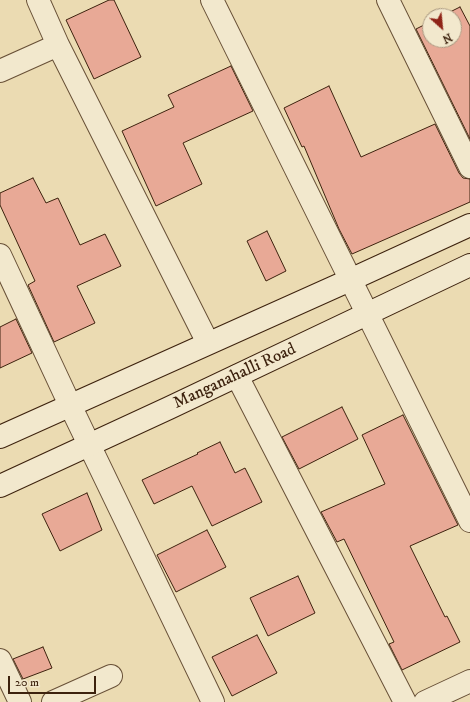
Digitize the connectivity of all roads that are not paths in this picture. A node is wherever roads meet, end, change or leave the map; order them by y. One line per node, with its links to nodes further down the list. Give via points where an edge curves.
1 (38, 0): 4 (street)
2 (212, 0): 10 (street)
3 (388, 0): 6 (street)
4 (58, 45): 5 (street); 12 (street)
5 (0, 71)
6 (470, 167)
7 (470, 225): 10 (street)
8 (0, 254): 14 (street)
9 (470, 265): 11 (street, Manganahalli Road)
10 (350, 280): 11 (street); 12 (street)
11 (367, 314): 13 (street, Manganahalli Road); 18 (street)
12 (208, 344): 14 (street)
13 (237, 376): 16 (street, Manganahalli Road); 25 (street)
14 (70, 405): 15 (street); 16 (street)
15 (0, 437)
16 (90, 445): 17 (street, Manganahalli Road); 24 (street)
17 (0, 486)
18 (470, 521)
19 (0, 660): 22 (street)
20 (111, 676): 23 (street)
21 (470, 681): 26 (street)
22 (20, 702)
23 (53, 702)
24 (213, 702)
25 (405, 702)
26 (425, 702)

